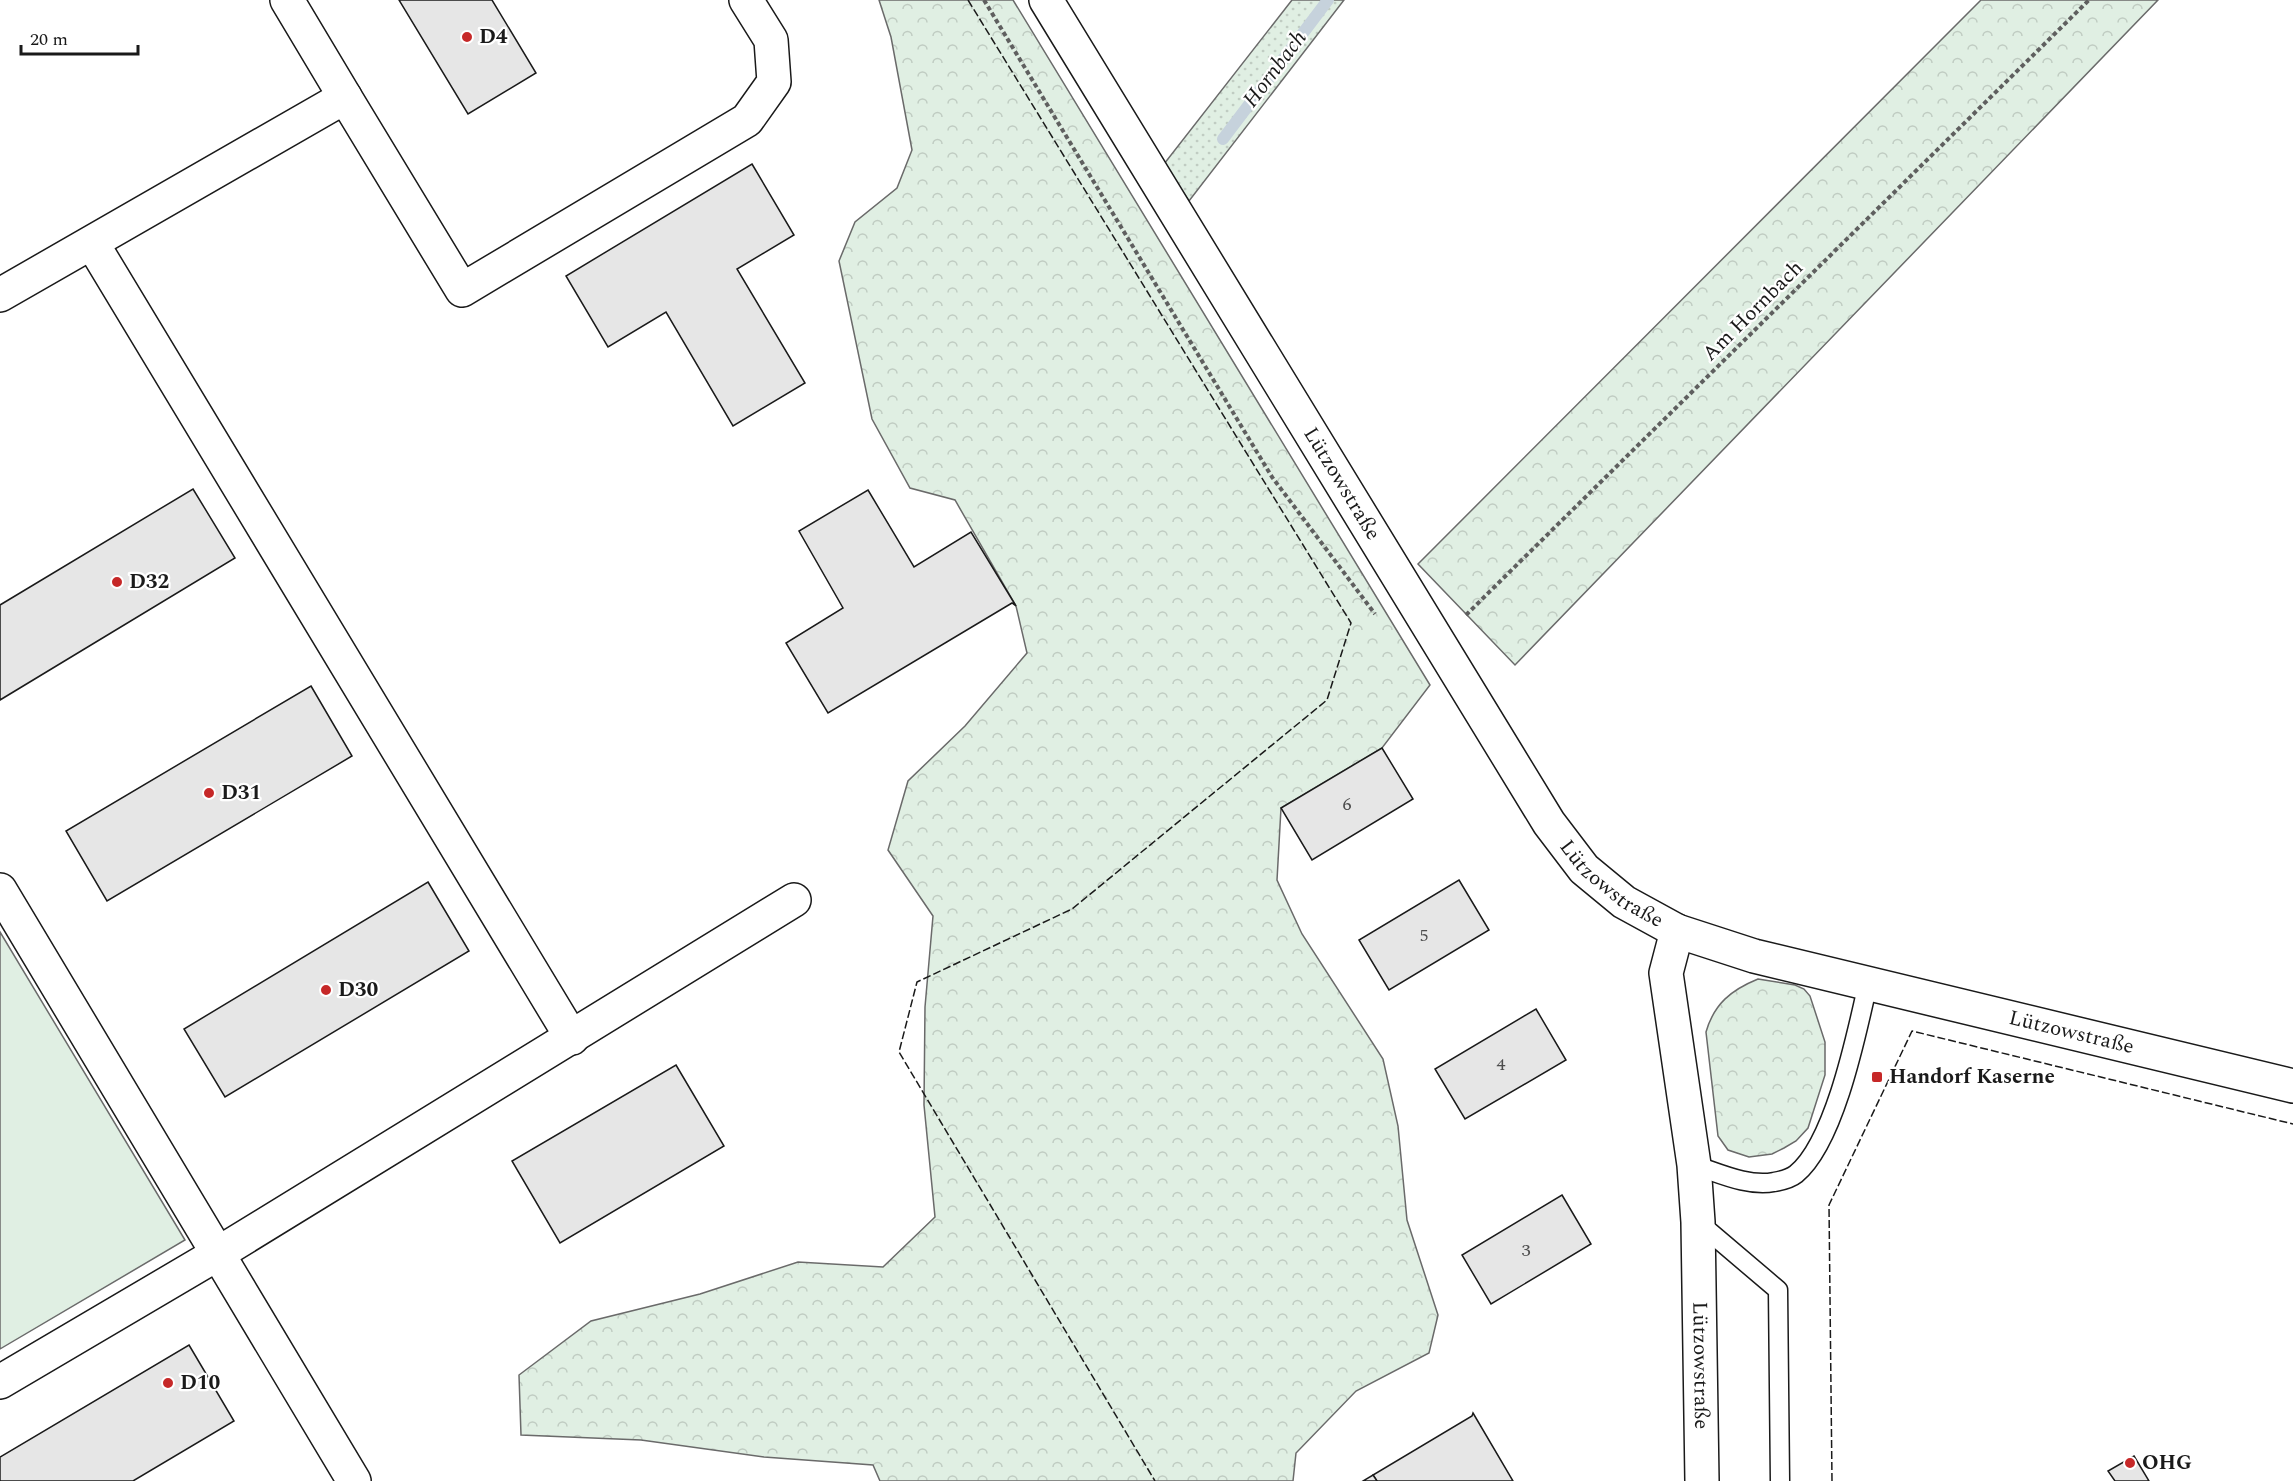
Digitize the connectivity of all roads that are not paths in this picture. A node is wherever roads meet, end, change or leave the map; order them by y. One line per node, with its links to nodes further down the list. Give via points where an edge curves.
1 (287, 0): 4 (street)
2 (746, 0): 4 (street, via 771,40 774,82 747,120 462,290)
3 (1046, 0): 9 (street, Lützowstraße, via 1550,823 1584,869 1624,902)
4 (345, 97): 5 (street)
5 (92, 243): 6 (street); 11 (street)
6 (0, 296)
7 (0, 890): 15 (street)
8 (794, 900): 11 (street)
9 (1677, 931): 10 (street, Lützowstraße, via 1754,956); 13 (street, Lützowstraße, via 1666,973)
10 (1868, 983): 12 (street, Lützowstraße); 13 (lane, via 1855,1042 1828,1122 1815,1150 1795,1175 1773,1182 1743,1180)
11 (572, 1038): 15 (street)
12 (2293, 1086)
13 (1694, 1165): 14 (street, Lützowstraße)
14 (1698, 1222): 18 (street, Lützowstraße); 19 (lane, via 1778,1290)
15 (219, 1253): 16 (street); 17 (street)
16 (0, 1382)
17 (354, 1481)
18 (1702, 1481)
19 (1780, 1481)

